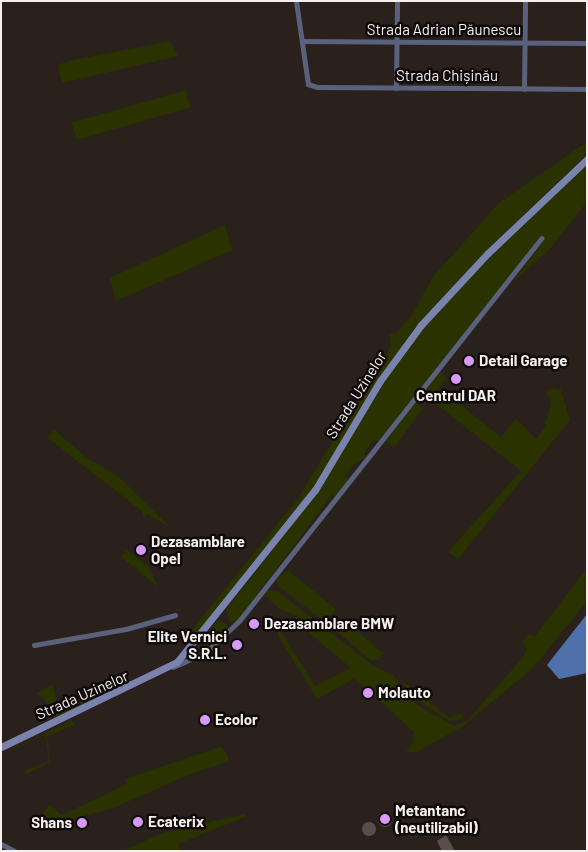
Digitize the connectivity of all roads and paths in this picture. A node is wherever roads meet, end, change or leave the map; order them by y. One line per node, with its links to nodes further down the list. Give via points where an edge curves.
1 (296, 1): 4 (street)
2 (397, 1): 5 (street)
3 (525, 1): 6 (street)
4 (302, 41): 5 (street, Strada Adrian Păunescu); 8 (street, Strada Chișinău, via 308,84)
5 (397, 42): 6 (street, Strada Adrian Păunescu); 8 (street)
6 (525, 43): 7 (street, Strada Adrian Păunescu); 9 (street)
7 (587, 43)
8 (396, 88): 9 (street, Strada Chișinău)
9 (524, 89): 10 (street, Strada Chișinău)
10 (587, 89)
11 (587, 159): 15 (street, Strada Uzinelor, via 488,253 421,325 380,381 315,490)
12 (541, 238): 15 (street, Strada Uzinelor, via 239,621 205,653)
13 (175, 615): 14 (street, via 126,629)
14 (34, 645)
15 (173, 667): 16 (street, Strada Uzinelor)
16 (1, 747)
17 (1, 844): 18 (street)
18 (14, 851)

